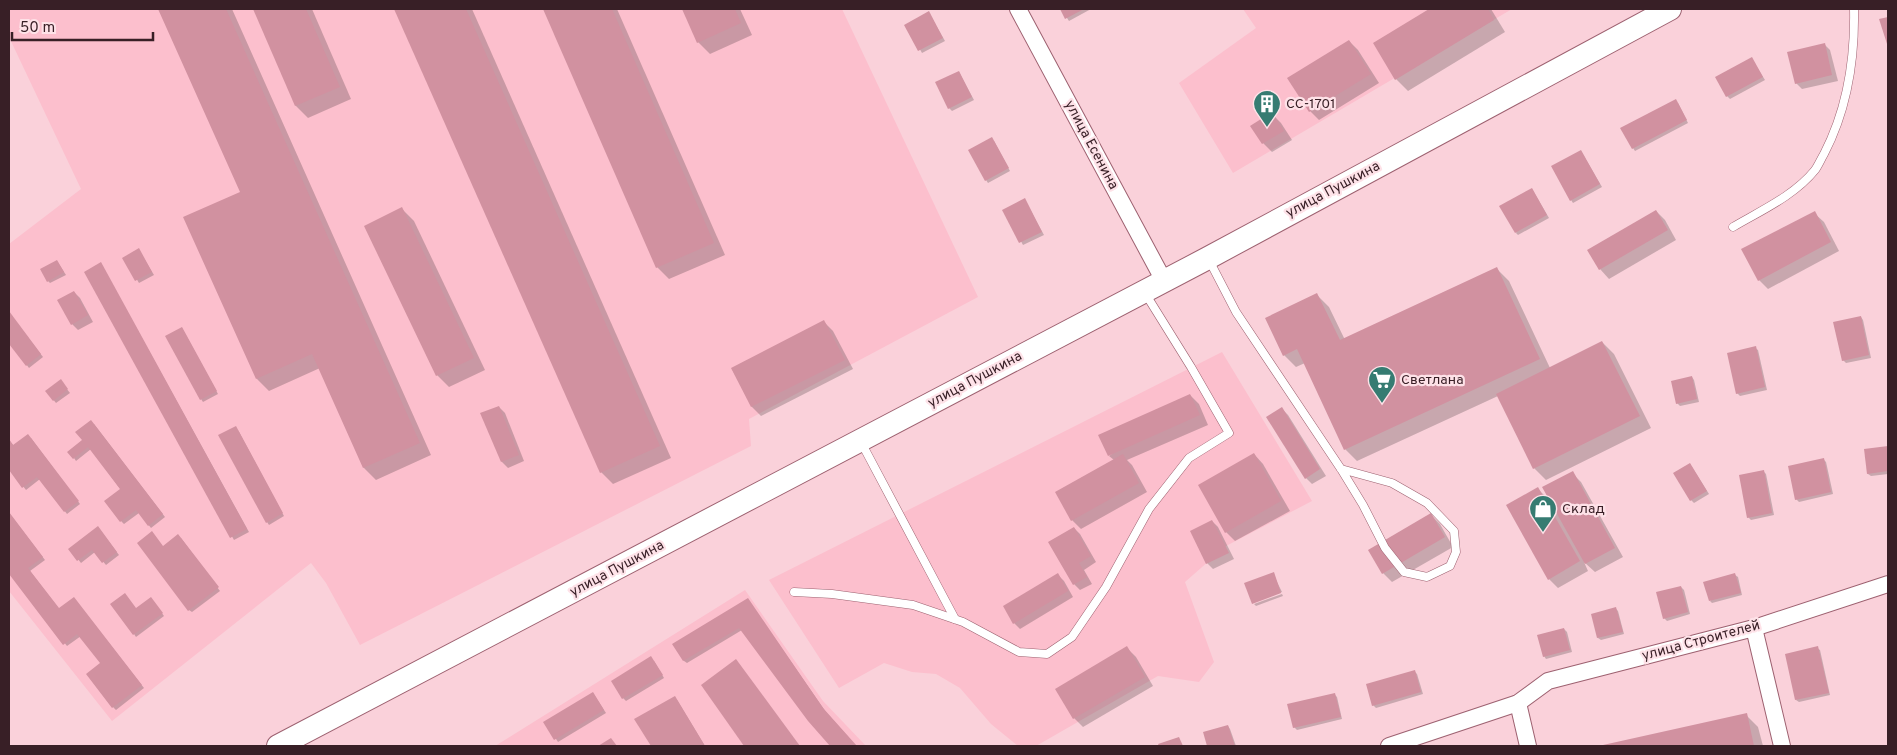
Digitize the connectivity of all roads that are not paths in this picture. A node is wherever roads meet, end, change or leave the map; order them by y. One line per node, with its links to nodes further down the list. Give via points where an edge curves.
1 (1018, 9): 6 (street, улица Есенина)
2 (1670, 9): 5 (main road, улица Пушкина)
3 (1854, 9): 4 (lane, via 1855,35 1843,106 1833,136 1815,170 1791,193)
4 (1733, 227)
5 (1208, 258): 6 (main road, улица Пушкина); 9 (lane, via 1236,312)
6 (1164, 281): 7 (main road, улица Пушкина)
7 (1144, 292): 8 (main road, улица Пушкина); 12 (lane, via 1229,433 1189,458 1149,509 1106,587 1072,638 1047,654 1019,652)
8 (860, 440): 12 (lane); 15 (main road, улица Пушкина)
9 (1341, 469): 9 (lane, via 1385,548 1404,572 1427,577 1450,566 1456,552 1454,531 1427,503 1392,482)
10 (1888, 584): 13 (street, улица Строителей)
11 (794, 592): 12 (lane, via 913,605)
12 (956, 619)
13 (1754, 628): 14 (street, улица Строителей, via 1548,681); 18 (street)
14 (1518, 703): 16 (street, улица Строителей); 17 (street)
15 (278, 746)
16 (1388, 746)
17 (1528, 746)
18 (1782, 746)

